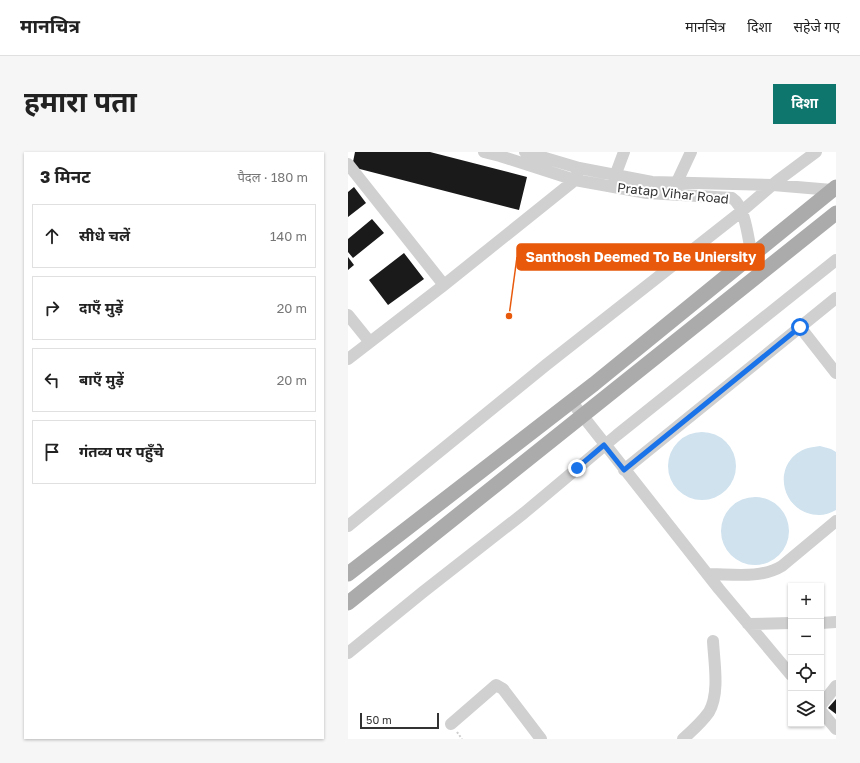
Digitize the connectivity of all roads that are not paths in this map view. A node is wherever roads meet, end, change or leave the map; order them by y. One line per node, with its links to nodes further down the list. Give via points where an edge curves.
1 (484, 152): 9 (street, Pratap Vihar Road)
2 (525, 152): 7 (street, Pratap Vihar Road)
3 (624, 152): 8 (street)
4 (691, 152): 10 (street)
5 (811, 153): 11 (street)
6 (348, 164): 17 (street)
7 (579, 168): 8 (street, Pratap Vihar Road); 9 (street)
8 (615, 176): 10 (street, Pratap Vihar Road)
9 (575, 180): 13 (street, Pratap Vihar Road, via 647,193 728,197 735,200); 17 (street)
10 (676, 184): 11 (street, Pratap Vihar Road)
11 (773, 185): 12 (street, Pratap Vihar Road); 13 (street)
12 (834, 188): 15 (main road)
13 (742, 211): 15 (street, Pratap Vihar Road); 29 (street, via 546,365)
14 (836, 213): 25 (main road)
15 (752, 256): 24 (main road)
16 (836, 260): 26 (street)
17 (444, 285): 21 (street)
18 (836, 298): 20 (street)
19 (348, 315): 21 (street)
20 (800, 327): 23 (street); 27 (street)
21 (369, 342): 22 (street)
22 (348, 359)
23 (836, 373)
24 (571, 401): 25 (street); 30 (main road)
25 (582, 416): 26 (street); 32 (main road)
26 (604, 445): 27 (street); 38 (street, via 524,513)
27 (624, 470): 31 (street)
28 (836, 521): 31 (street, via 773,572)
29 (348, 526)
30 (348, 574)
31 (707, 574): 36 (street)
32 (348, 603)
33 (836, 622): 35 (street)
34 (788, 623): 36 (street)
35 (824, 623)
36 (748, 624): 39 (street)
37 (713, 641): 46 (street, via 713,703 709,712)
38 (348, 653)
39 (788, 671)
40 (836, 686): 41 (street)
41 (824, 702)
42 (824, 715): 44 (street)
43 (451, 724): 45 (street, via 496,685)
44 (836, 729)
45 (541, 739)
46 (683, 739)

